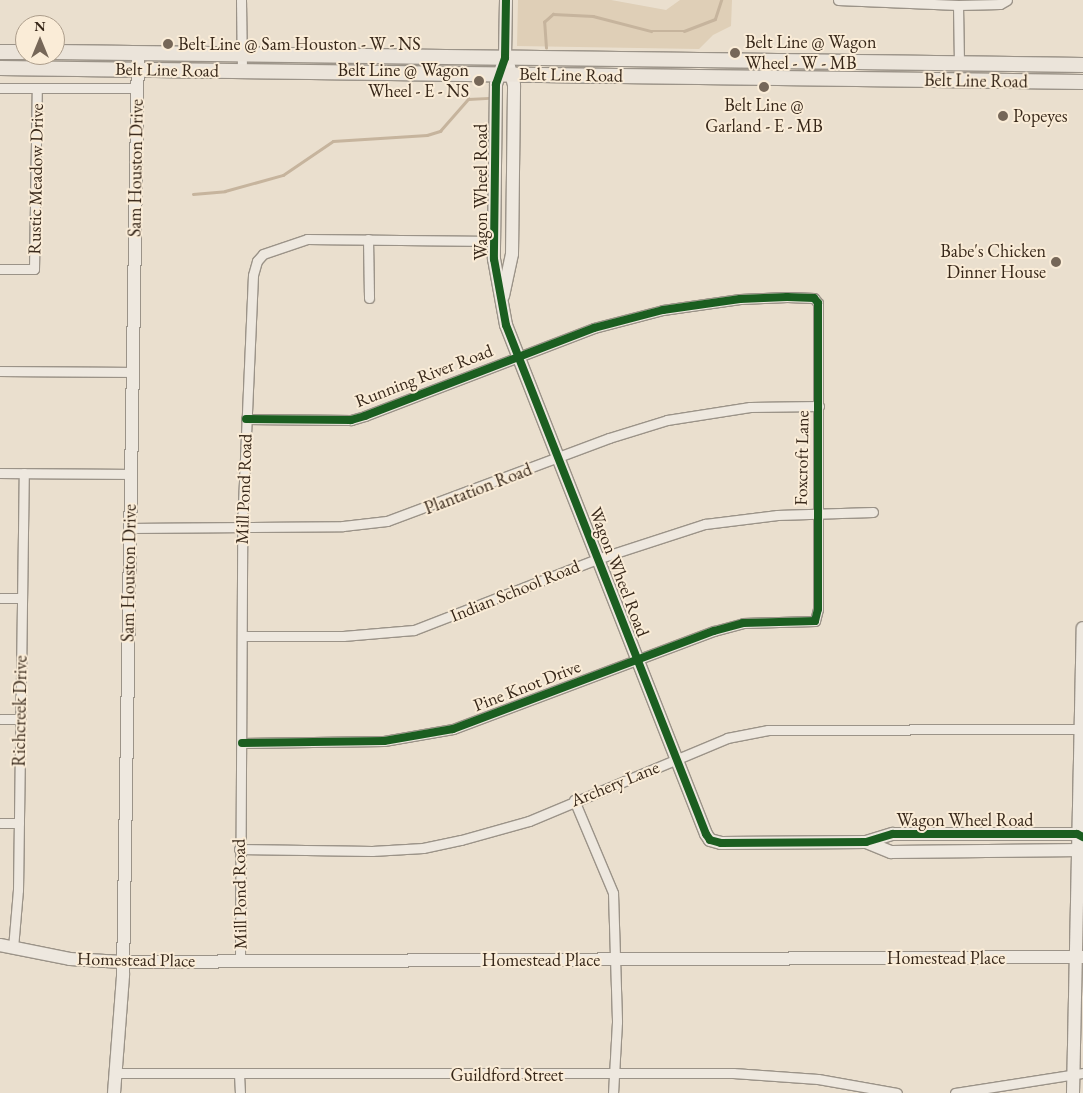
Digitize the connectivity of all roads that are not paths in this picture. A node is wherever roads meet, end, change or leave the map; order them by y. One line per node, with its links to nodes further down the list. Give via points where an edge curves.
1 (241, 0): 10 (street)
2 (506, 0): 12 (street, Wagon Wheel Road)
3 (838, 0): 5 (street)
4 (1007, 0): 5 (street, via 1000,4)
5 (958, 5): 15 (street)
6 (0, 52): 7 (main road)
7 (15, 52)
8 (65, 52): 9 (main road, Belt Line Road)
9 (138, 53): 10 (main road, Belt Line Road); 18 (street, Sam Houston Drive)
10 (242, 54): 11 (main road, Belt Line Road); 19 (street)
11 (378, 55): 12 (main road, Belt Line Road); 20 (main road)
12 (505, 58): 13 (main road, Belt Line Road); 21 (street, Wagon Wheel Road); 22 (street, Wagon Wheel Road)
13 (773, 60): 14 (main road, Belt Line Road); 23 (main road)
14 (844, 61): 15 (main road, Belt Line Road); 24 (main road)
15 (959, 63): 16 (main road, Belt Line Road); 25 (main road)
16 (1083, 66)
17 (0, 68): 18 (main road, Belt Line Road)
18 (138, 70): 19 (main road, Belt Line Road); 29 (street, Sam Houston Drive)
19 (242, 71): 20 (main road, Belt Line Road)
20 (378, 72): 21 (main road, Belt Line Road)
21 (497, 74): 22 (main road, Belt Line Road); 30 (street, Wagon Wheel Road)
22 (513, 74): 23 (main road, Belt Line Road); 31 (street, Wagon Wheel Road)
23 (772, 78): 24 (main road, Belt Line Road)
24 (844, 79): 25 (main road, Belt Line Road)
25 (958, 80): 26 (main road, Belt Line Road)
26 (1083, 82)
27 (0, 88): 28 (street)
28 (37, 88): 29 (street); 35 (street, Rustic Meadow Drive, via 34,269)
29 (138, 88): 41 (street, Sam Houston Drive)
30 (496, 128): 31 (street); 33 (street, Wagon Wheel Road)
31 (514, 129): 34 (street, Wagon Wheel Road)
32 (368, 239): 33 (street, Mill Pond Road); 36 (street); 43 (street, Mill Pond Road, via 307,239 263,254 257,261 253,275)
33 (494, 241): 34 (street); 37 (street, Wagon Wheel Road, via 494,259)
34 (512, 241): 37 (street, Wagon Wheel Road, via 512,265)
35 (0, 269)
36 (369, 298)
37 (502, 298): 39 (street, Wagon Wheel Road)
38 (814, 298): 39 (street, Running River Road, via 740,299 677,307 602,326); 42 (street, Foxcroft Lane, via 818,303)
39 (517, 356): 43 (street, Running River Road, via 391,408 351,420); 44 (street, Wagon Wheel Road)
40 (0, 370): 41 (street)
41 (133, 372): 47 (street, Sam Houston Drive)
42 (819, 406): 44 (street, Plantation Road, via 750,407 689,415 622,433); 49 (street, Foxcroft Lane)
43 (246, 419): 50 (street, Mill Pond Road)
44 (558, 457): 50 (street, Plantation Road, via 387,521 343,526); 52 (street, Wagon Wheel Road)
45 (0, 473): 46 (street)
46 (24, 473): 47 (street); 54 (street, Richcreek Drive)
47 (132, 474): 51 (street, Sam Houston Drive)
48 (873, 512): 49 (street, Indian School Road)
49 (816, 513): 52 (street, Indian School Road, via 704,524); 55 (street, Foxcroft Lane, via 818,609)
50 (242, 527): 51 (street, Plantation Road); 57 (street, Mill Pond Road)
51 (130, 528): 78 (street, Sam Houston Drive)
52 (597, 559): 57 (street, Indian School Road, via 414,630 343,636); 58 (street, Wagon Wheel Road)
53 (0, 598): 54 (street)
54 (22, 598): 60 (street, Richcreek Drive)
55 (815, 621): 58 (street, Pine Knot Drive, via 743,623)
56 (1083, 628): 61 (street)
57 (242, 636): 62 (street, Mill Pond Road)
58 (636, 658): 62 (street, Pine Knot Drive, via 513,709 453,729 384,741); 63 (street, Wagon Wheel Road)
59 (0, 719): 60 (street)
60 (20, 719): 66 (street, Richcreek Drive)
61 (1081, 729): 63 (street, Archery Lane, via 768,730 727,738); 68 (street)
62 (242, 743): 70 (street, Mill Pond Road)
63 (676, 759): 64 (street, Archery Lane); 69 (street, Wagon Wheel Road, via 710,840 727,843)
64 (574, 800): 70 (street, Archery Lane, via 529,821 423,848 372,851); 76 (street, via 613,892)
65 (0, 824): 66 (street)
66 (19, 824): 74 (street, Richcreek Drive)
67 (974, 834): 68 (street, Wagon Wheel Road); 69 (street, Wagon Wheel Road, via 893,834); 72 (street)
68 (1080, 836): 71 (street)
69 (866, 842): 72 (street, Wagon Wheel Road, via 891,852)
70 (239, 849): 77 (street, Mill Pond Road)
71 (1080, 851): 72 (street, Wagon Wheel Road); 75 (street)
72 (974, 852)
73 (0, 946): 74 (street, Homestead Place)
74 (13, 948): 78 (street, Homestead Place, via 70,959)
75 (1079, 958): 76 (street, Homestead Place); 79 (street)
76 (617, 960): 77 (street, Homestead Place); 82 (street)
77 (240, 961): 78 (street, Homestead Place)
78 (123, 962): 80 (street, Sam Houston Drive)
79 (1078, 1073): 87 (street); 88 (street)
80 (114, 1074): 81 (street, Guildford Street); 83 (street, Sam Houston Drive)
81 (239, 1074): 82 (street, Guildford Street); 84 (street)
82 (613, 1075): 85 (street); 86 (street, Guildford Street, via 785,1075 845,1082)
83 (114, 1093)
84 (240, 1093)
85 (613, 1093)
86 (897, 1093)
87 (955, 1093)
88 (1073, 1093)

